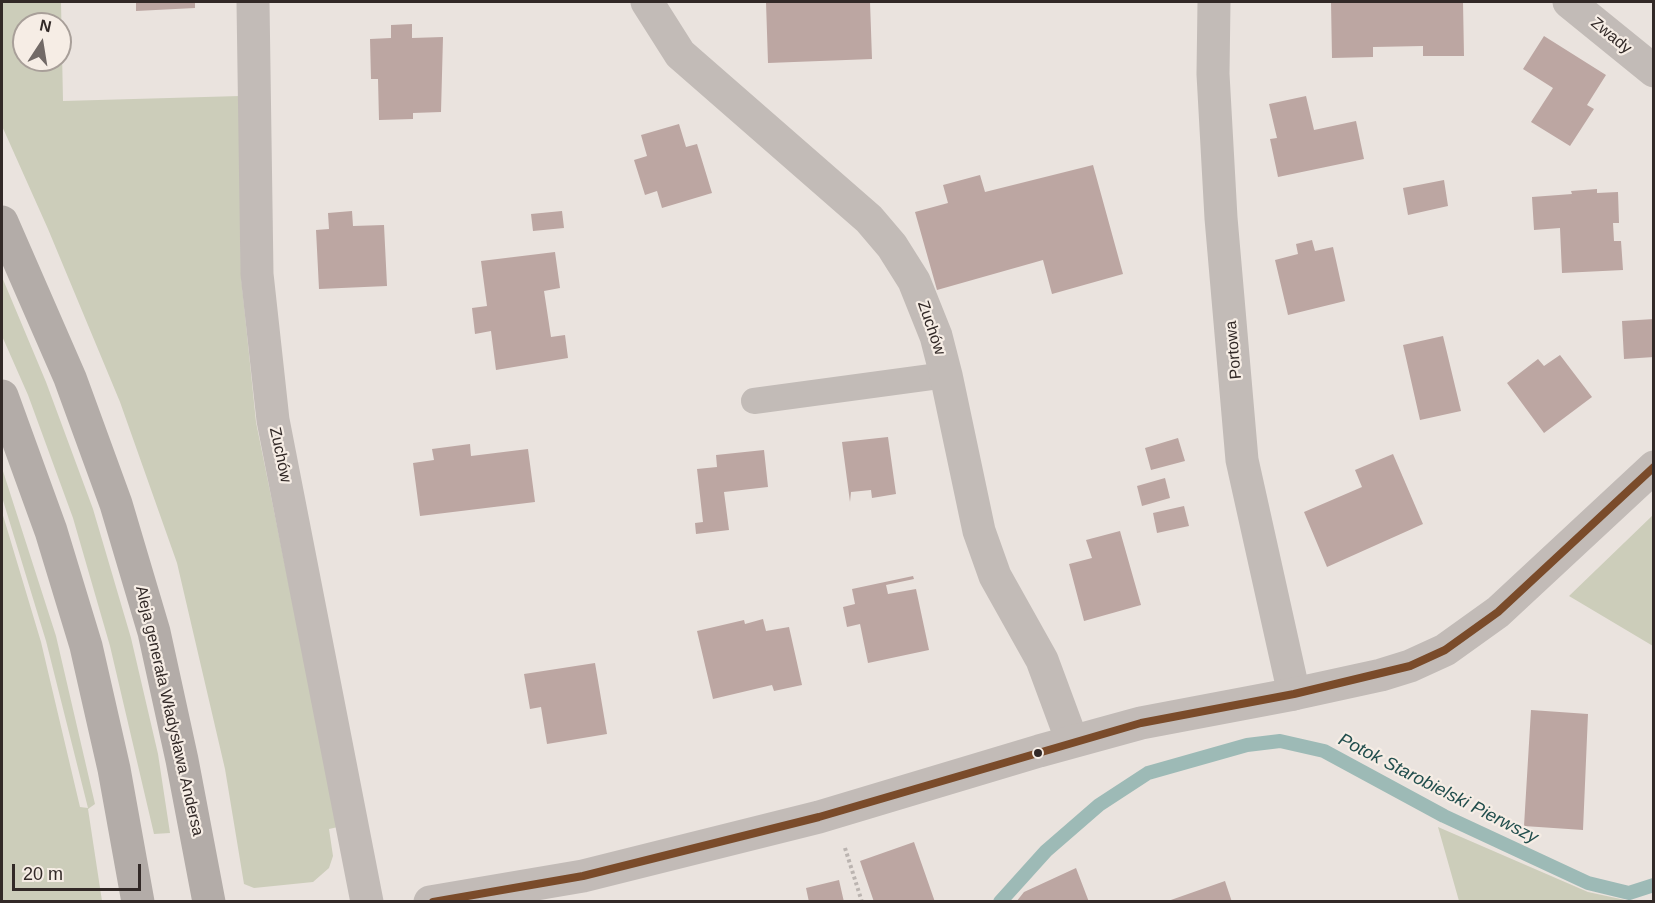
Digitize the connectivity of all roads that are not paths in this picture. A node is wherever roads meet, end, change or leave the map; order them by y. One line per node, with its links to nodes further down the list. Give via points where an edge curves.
1 (253, 2): 15 (street, Zuchów, via 257,274 273,420)
2 (647, 2): 7 (street, Zuchów, via 680,54 838,190 892,246 914,281 927,312)
3 (1214, 2): 11 (street, Portowa, via 1213,74 1221,218 1242,460)
4 (1569, 2): 5 (street, Zwady)
5 (1653, 71)
6 (2, 222): 14 (main road, Aleja generała Władysława Andersa, via 70,378 116,504 154,632)
7 (946, 375): 9 (lane); 12 (street, Zuchów, via 979,531 995,576 1042,660)
8 (2, 396): 13 (main road, via 51,531 86,646)
9 (754, 401)
10 (1653, 467): 11 (street, via 1526,588 1445,650 1381,675)
11 (1294, 694): 12 (street, via 1141,723)
12 (1072, 741): 16 (street, via 830,814 695,849 583,876)
13 (138, 902)
14 (209, 902)
15 (367, 902)
16 (430, 902)

